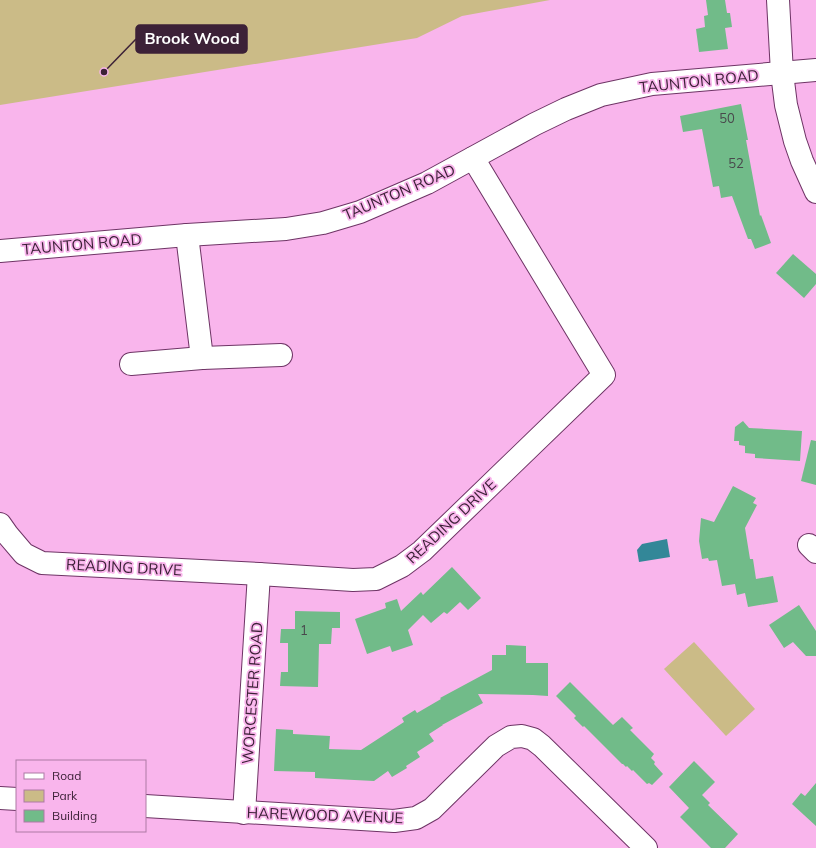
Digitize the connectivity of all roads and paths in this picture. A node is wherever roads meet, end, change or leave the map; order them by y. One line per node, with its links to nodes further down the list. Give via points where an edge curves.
1 (778, 0): 3 (street)
2 (816, 70): 3 (street, TAUNTON ROAD)
3 (782, 73): 4 (street, TAUNTON ROAD, via 652,84 601,95 535,124); 5 (street, via 786,105 795,141)
4 (473, 158): 6 (street, TAUNTON ROAD, via 398,196 360,212 323,223 286,229); 12 (street, READING DRIVE, via 604,375 422,551 402,566 376,579)
5 (816, 192)
6 (187, 235): 7 (street, TAUNTON ROAD); 9 (street)
7 (0, 251)
8 (281, 356): 9 (street)
9 (202, 358): 10 (street)
10 (131, 364)
11 (0, 524): 12 (street, READING DRIVE, via 24,554 42,563)
12 (259, 574): 16 (street, WORCESTER ROAD)
13 (0, 798): 14 (street)
14 (16, 799)
15 (146, 806): 16 (street, HAREWOOD AVENUE)
16 (244, 813): 17 (street, HAREWOOD AVENUE, via 394,821 416,818 432,809 496,746 511,737 522,736 533,739 542,746)
17 (646, 848)

